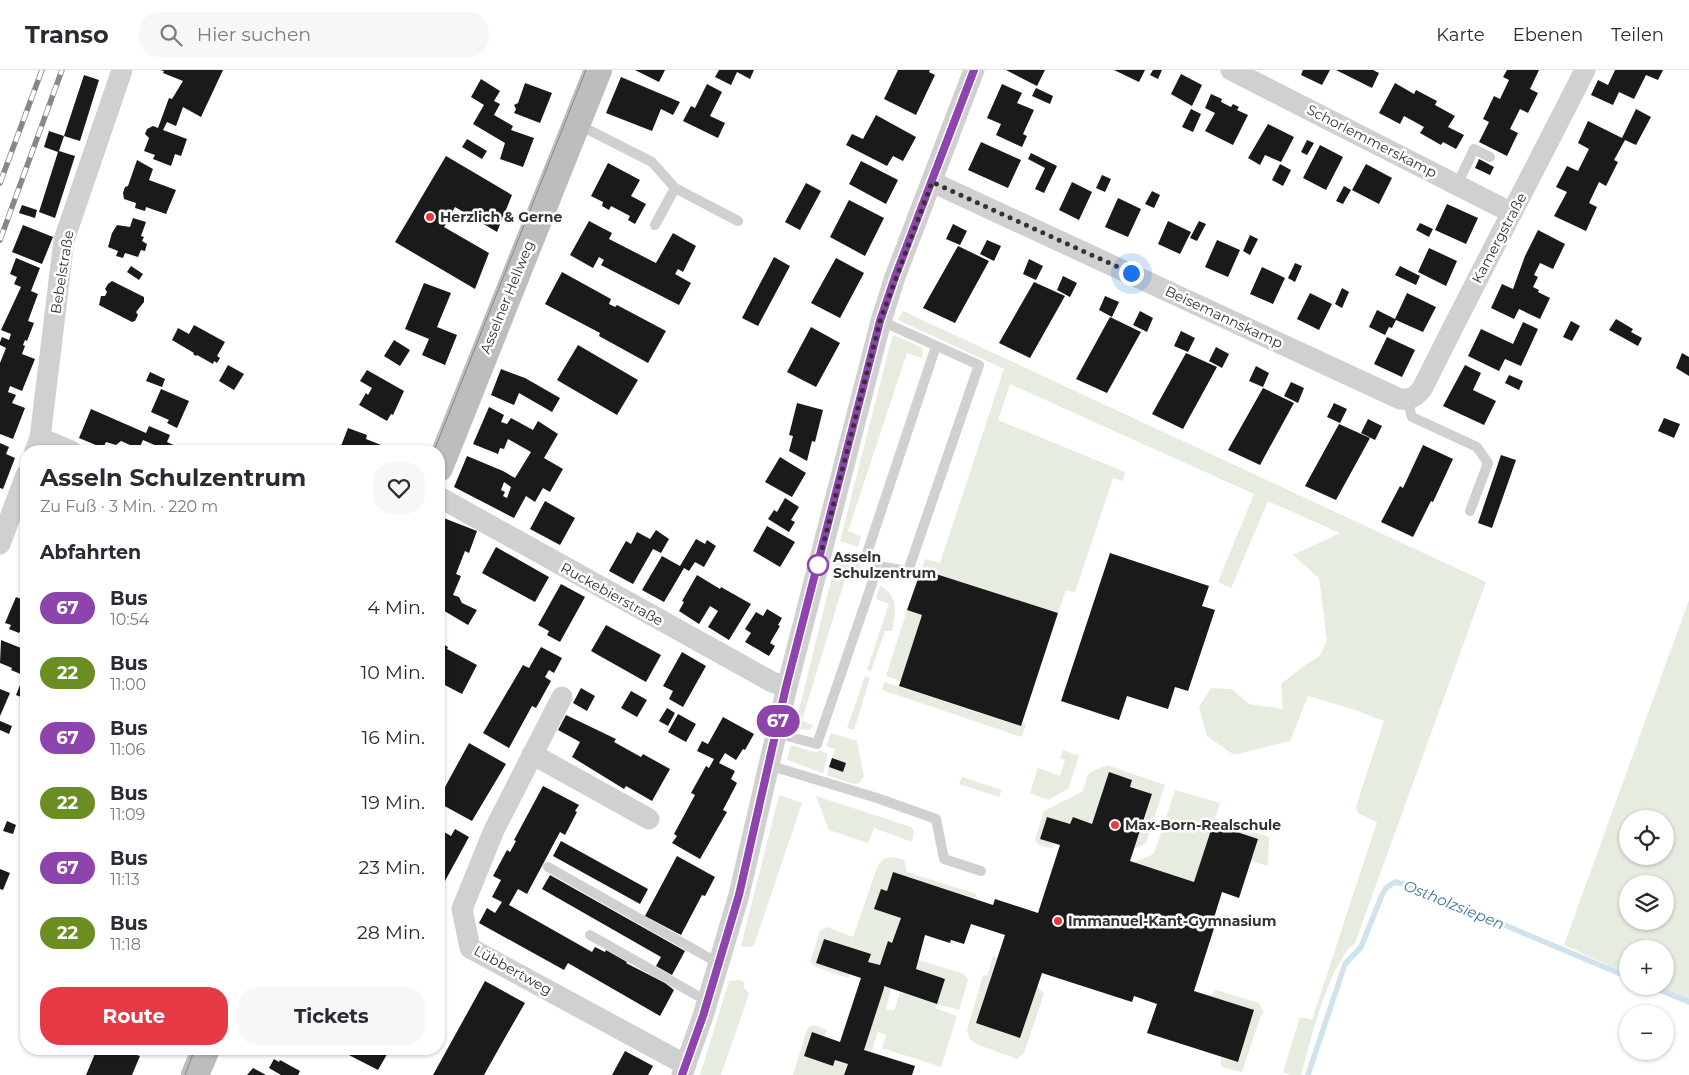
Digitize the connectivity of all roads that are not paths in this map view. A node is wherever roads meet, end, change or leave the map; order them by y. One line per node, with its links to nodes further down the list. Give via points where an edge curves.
1 (122, 70): 17 (street, Bebelstraße, via 64,240)
2 (598, 70): 6 (main road, Asselner Hellweg)
3 (974, 70): 8 (street)
4 (1232, 70): 9 (street, Schorlemmerskamp)
5 (1585, 70): 11 (street, Kamergstraße)
6 (576, 123): 10 (lane, via 652,162); 18 (main road, Asselner Hellweg)
7 (1490, 157): 9 (lane, via 1474,149)
8 (932, 182): 14 (street); 16 (street, Beisemannskamp)
9 (1457, 185): 11 (street, Schorlemmerskamp)
10 (676, 188): 12 (lane); 13 (lane)
11 (1512, 213): 16 (street, Kamergstraße, via 1422,389 1416,397)
12 (738, 221)
13 (655, 225)
14 (880, 321): 15 (lane); 24 (street)
15 (936, 346): 23 (lane, via 867,553); 23 (lane, via 980,365 908,570)
16 (1407, 400): 21 (lane, via 1412,417 1477,447 1488,463)
17 (38, 445)
18 (445, 453)
19 (20, 491): 22 (street)
20 (445, 500): 24 (street, Ruckebierstraße, via 755,673)
21 (1470, 511)
22 (0, 544)
23 (878, 566): 26 (lane, via 817,744)
24 (786, 687): 26 (street)
25 (562, 697): 27 (street, Lübbertweg)
26 (776, 734): 28 (street)
27 (532, 754): 29 (street); 36 (street, Lübbertweg, via 494,830 462,909 470,948)
28 (768, 765): 31 (lane, via 936,819 944,859); 33 (street, via 739,895)
29 (649, 819)
30 (548, 867): 33 (lane)
31 (981, 871)
32 (590, 935): 34 (lane)
33 (718, 963): 34 (street)
34 (707, 1001): 36 (street)
35 (203, 1055): 37 (main road)
36 (684, 1070)
37 (195, 1075)

